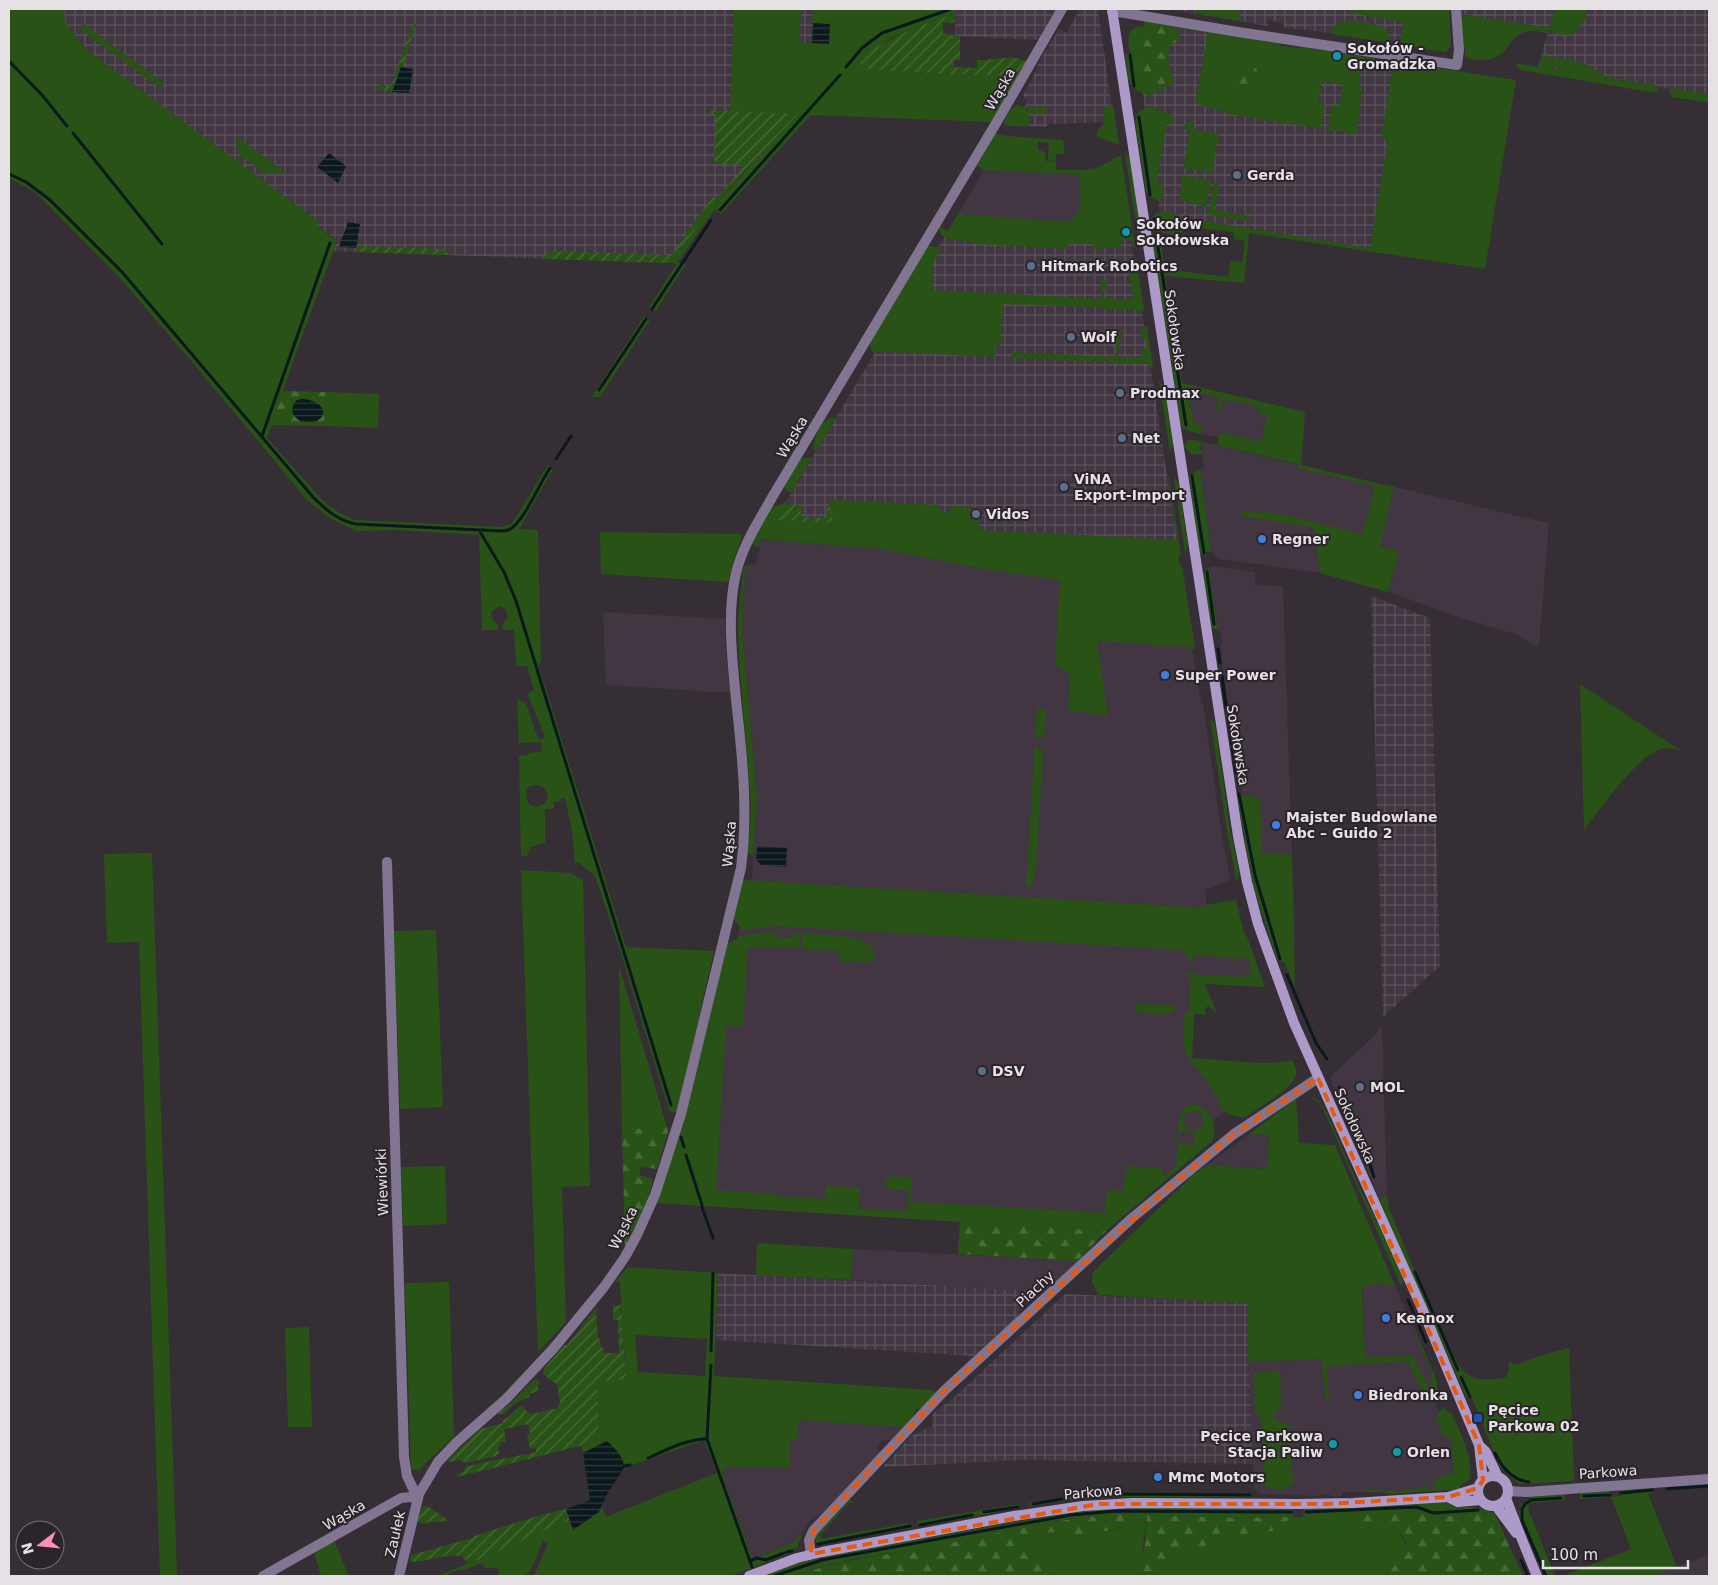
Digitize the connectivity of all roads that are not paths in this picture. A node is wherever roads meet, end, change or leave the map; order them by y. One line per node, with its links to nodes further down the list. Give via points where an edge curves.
1 (1062, 9): 12 (street, Wąska, via 774,494 748,540 738,567 731,634 743,770 743,859 681,1114 649,1210 625,1257 592,1302 530,1375 438,1462)
2 (1456, 9): 3 (street, via 1457,65)
3 (1112, 10): 5 (street, Sokołowska, via 1242,859 1263,938)
4 (387, 862): 12 (street, Wiewiórki, via 404,1457 407,1476)
5 (1318, 1078): 6 (street, Sokołowska); 16 (street, Piachy, via 1234,1134 1156,1198 944,1391 812,1531)
6 (1480, 1445): 7 (street, Sokołowska); 9 (street, Sokołowska)
7 (1498, 1477): 9 (street, via 1490,1476); 10 (street, via 1506,1483)
8 (1709, 1478): 10 (street, Parkowa)
9 (1481, 1484): 11 (street, Parkowa); 13 (street)
10 (1507, 1495): 14 (street, via 1503,1503); 15 (street)
11 (1448, 1498): 13 (street, Parkowa, via 1458,1502); 16 (street, Parkowa, via 1326,1504 1099,1504 1014,1516)
12 (418, 1499): 17 (street, Wąska, via 401,1498); 18 (street, Zaułek)
13 (1481, 1500): 14 (street)
14 (1496, 1506): 15 (street)
15 (1519, 1536): 20 (street)
16 (811, 1554): 19 (street, Parkowa)
17 (263, 1576)
18 (399, 1576)
19 (749, 1576)
20 (1537, 1576)

